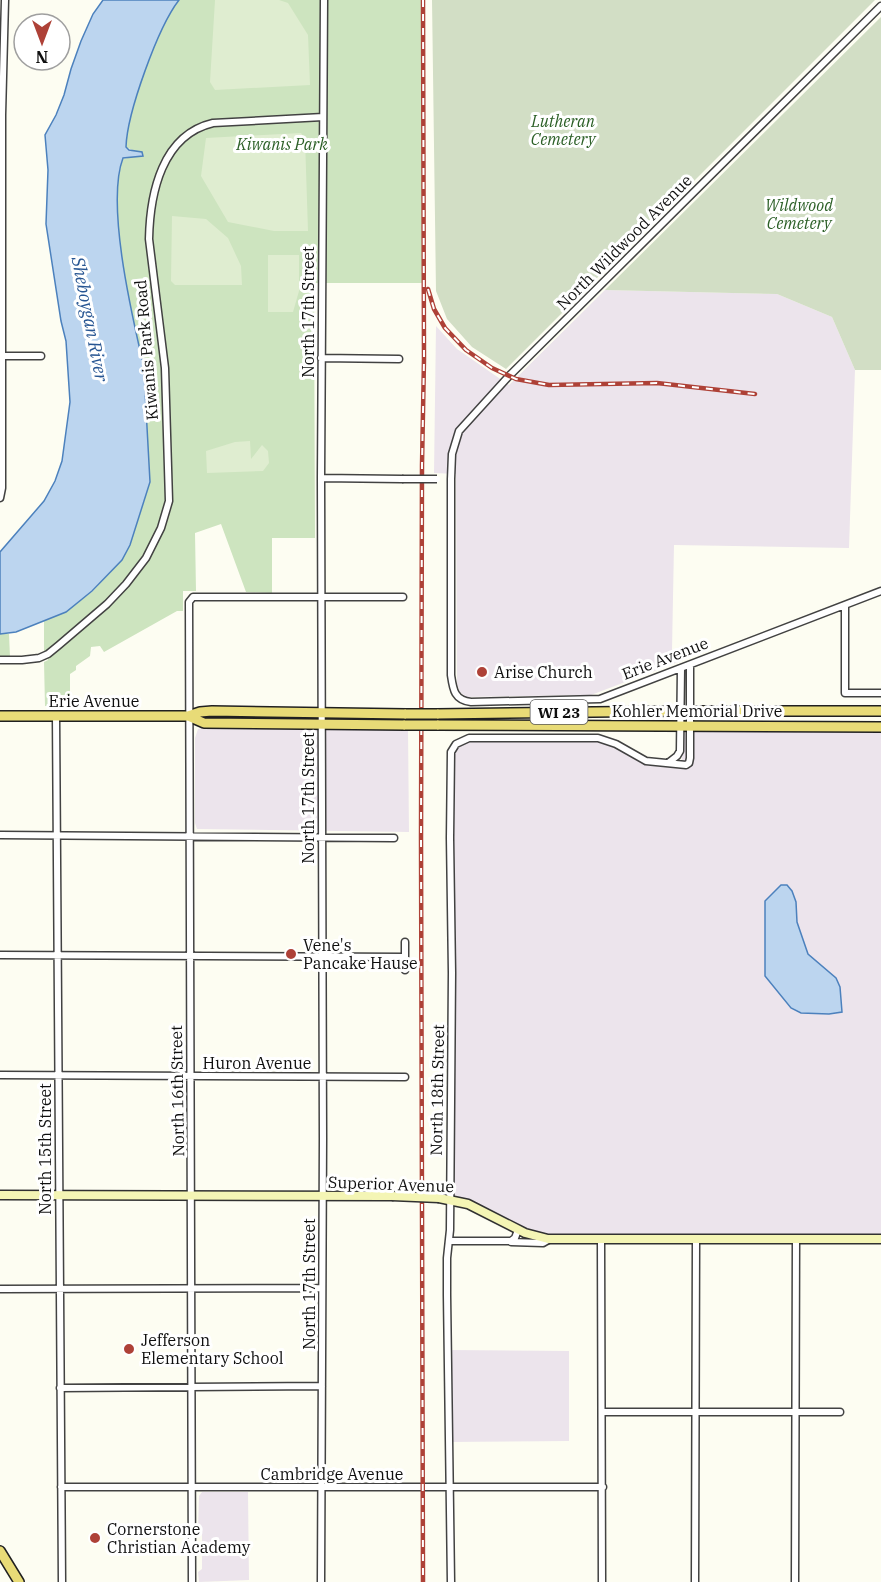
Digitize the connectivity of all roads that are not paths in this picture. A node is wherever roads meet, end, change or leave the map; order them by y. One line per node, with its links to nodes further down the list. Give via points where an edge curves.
1 (5, 0): 4 (street)
2 (324, 0): 5 (street, North 17th Street)
3 (881, 6): 12 (street, North Wildwood Avenue, via 469,419 454,442)
4 (1, 115): 6 (street)
5 (323, 117): 9 (street, North 17th Street); 18 (street, Kiwanis Park Road, via 213,123 188,133 170,152 158,182 149,225 165,379 169,501 161,528 146,558 126,584 59,645 39,658)
6 (1, 235): 7 (street)
7 (1, 356): 8 (street); 13 (street)
8 (41, 356)
9 (321, 358): 10 (street); 11 (street, North 17th Street)
10 (399, 359)
11 (321, 478): 12 (street, bridge); 16 (street, North 17th Street)
12 (451, 479): 20 (street, Erie Avenue, via 451,675 454,692 460,698 471,702 589,700 611,696)
13 (0, 498)
14 (881, 591): 17 (street, Erie Avenue)
15 (403, 597): 16 (street)
16 (321, 598): 24 (street, North 17th Street); 28 (street, North 16th Street, via 190,599)
17 (845, 605): 19 (street, Erie Avenue); 21 (street, via 845,693)
18 (0, 660)
19 (690, 665): 20 (street, Erie Avenue); 22 (street)
20 (681, 669): 22 (street)
21 (881, 693)
22 (685, 711): 23 (main road, Kohler Memorial Drive / WI 23); 25 (main road, Kohler Memorial Drive / WI 23, bridge); 31 (street); 31 (street)
23 (881, 711)
24 (321, 713): 25 (main road, Erie Avenue / WI 23); 28 (main road, Erie Avenue / WI 23, via 212,711); 29 (street, North 17th Street)
25 (406, 714)
26 (0, 716): 27 (main road, Erie Avenue / WI 23)
27 (56, 716): 28 (main road, Erie Avenue / WI 23); 35 (street, North 15th Street)
28 (188, 717): 29 (main road, Erie Avenue / WI 23, via 204,723); 36 (street, North 16th Street)
29 (321, 724): 30 (main road, Erie Avenue / WI 23); 37 (street, North 17th Street)
30 (405, 725): 31 (main road, Kohler Memorial Drive / WI 23, bridge)
31 (685, 726): 32 (main road, Kohler Memorial Drive / WI 23); 33 (street, via 679,753); 33 (street, via 689,763)
32 (881, 727)
33 (667, 764): 55 (street, North 18th Street, via 642,760 598,738 469,738 456,744 452,751)
34 (0, 835): 35 (street)
35 (57, 836): 36 (street); 41 (street, North 15th Street)
36 (189, 836): 37 (street); 42 (street, North 16th Street)
37 (321, 837): 38 (street); 44 (street, North 17th Street)
38 (394, 838)
39 (405, 942): 43 (street)
40 (0, 956): 41 (street)
41 (58, 956): 42 (street); 47 (street, North 15th Street)
42 (190, 956): 44 (street); 48 (street, North 16th Street)
43 (405, 957): 44 (street); 45 (street)
44 (321, 958): 49 (street, North 17th Street)
45 (405, 970)
46 (0, 1075): 47 (street, Huron Avenue)
47 (58, 1076): 48 (street, Huron Avenue); 52 (street, North 15th Street)
48 (190, 1076): 49 (street, Huron Avenue); 53 (street, North 16th Street)
49 (322, 1077): 50 (street, Huron Avenue); 54 (street, North 17th Street)
50 (405, 1077)
51 (0, 1195): 52 (street, Superior Avenue)
52 (58, 1195): 53 (street, Superior Avenue); 67 (street, North 15th Street)
53 (192, 1197): 54 (street, Superior Avenue); 64 (street, North 16th Street)
54 (322, 1197): 55 (street, Superior Avenue, bridge); 65 (street, North 17th Street)
55 (450, 1199): 56 (street, Superior Avenue, via 475,1207); 62 (street, North 18th Street)
56 (518, 1230): 57 (street, Superior Avenue); 63 (street, via 513,1240)
57 (549, 1239): 61 (street, Superior Avenue); 63 (street, via 543,1243)
58 (696, 1239): 59 (street, Superior Avenue); 61 (street, Superior Avenue); 74 (street)
59 (796, 1239): 60 (street, Superior Avenue); 72 (street)
60 (881, 1239)
61 (601, 1240): 71 (street)
62 (449, 1241): 63 (street); 77 (street, North 18th Street)
63 (498, 1242)
64 (192, 1288): 65 (street); 67 (street); 69 (street, North 16th Street)
65 (322, 1288): 68 (street, North 17th Street)
66 (0, 1289): 67 (street)
67 (59, 1289): 70 (street, North 15th Street)
68 (322, 1386): 69 (street); 76 (street, North 17th Street)
69 (192, 1387): 70 (street); 79 (street, North 16th Street)
70 (60, 1388): 75 (street, North 15th Street)
71 (603, 1412): 74 (street); 78 (street)
72 (797, 1412): 73 (street); 74 (street); 88 (street)
73 (840, 1412)
74 (697, 1413): 87 (street)
75 (61, 1487): 79 (street, Cambridge Avenue); 82 (street, North 15th Street)
76 (322, 1487): 77 (street, Cambridge Avenue); 79 (street, Cambridge Avenue); 84 (street, North 17th Street)
77 (451, 1487): 78 (street, Cambridge Avenue); 85 (street, North 18th Street)
78 (603, 1487): 86 (street)
79 (192, 1488): 83 (street, North 16th Street)
80 (1, 1553): 81 (main road)
81 (19, 1582)
82 (62, 1582)
83 (192, 1582)
84 (321, 1582)
85 (451, 1582)
86 (602, 1582)
87 (695, 1582)
88 (795, 1582)

